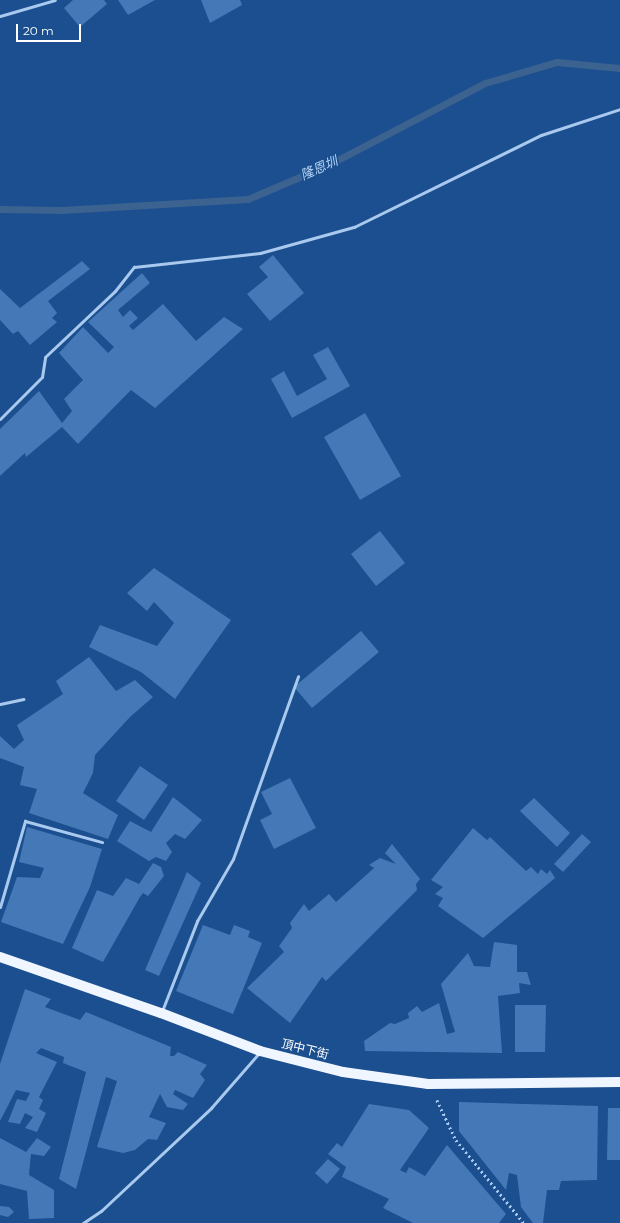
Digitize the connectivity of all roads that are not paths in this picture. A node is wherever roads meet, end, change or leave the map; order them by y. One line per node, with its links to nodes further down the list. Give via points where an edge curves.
1 (55, 0): 2 (lane)
2 (0, 16)
3 (620, 109): 4 (lane, via 541,136 354,227 260,253 134,267 115,291 45,357 42,377)
4 (0, 419)
5 (298, 676): 11 (lane, via 233,859 197,921)
6 (23, 700): 7 (lane)
7 (0, 704)
8 (102, 842): 9 (lane, via 25,821)
9 (0, 907)
10 (0, 957): 11 (main road, 頂中下街)
11 (161, 1013): 12 (main road, 頂中下街)
12 (260, 1051): 13 (main road, 頂中下街, via 343,1072 428,1084); 14 (lane, via 211,1108 106,1206)
13 (620, 1082)
14 (83, 1223)

